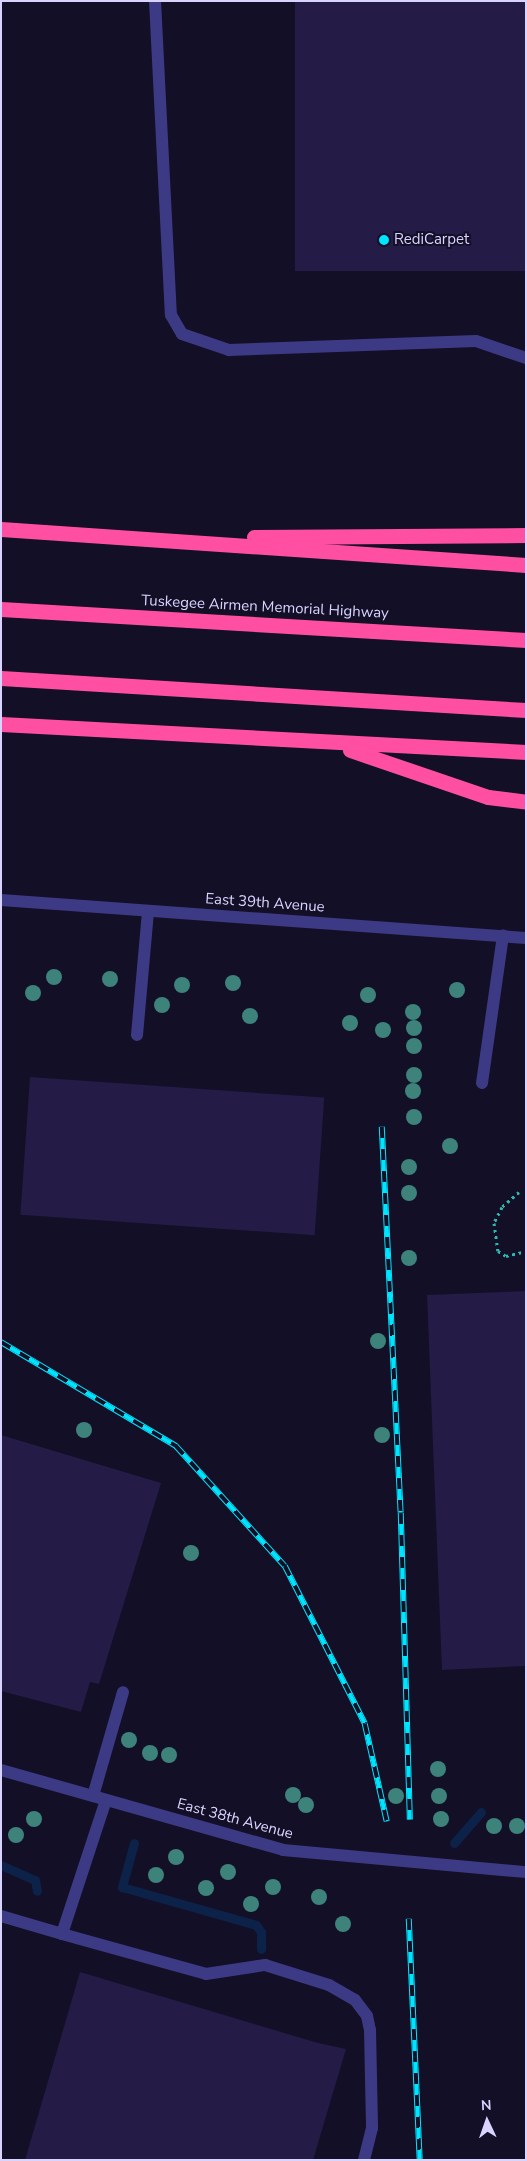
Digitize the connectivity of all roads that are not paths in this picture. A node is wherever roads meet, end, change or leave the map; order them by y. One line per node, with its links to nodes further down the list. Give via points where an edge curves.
1 (155, 1): 2 (street, via 169,298 171,315 182,334 229,350 476,341)
2 (526, 358)
3 (1, 530): 5 (highway)
4 (526, 535): 5 (highway)
5 (114, 536): 6 (highway)
6 (526, 566)
7 (1, 609): 8 (highway, Tuskegee Airmen Memorial Highway)
8 (526, 640)
9 (1, 678): 10 (highway)
10 (526, 710)
11 (1, 724): 12 (highway)
12 (332, 744): 13 (highway); 14 (highway, via 488,797)
13 (526, 752)
14 (526, 802)
15 (1, 900): 16 (street, East 39th Avenue)
16 (148, 911): 17 (street, East 39th Avenue); 19 (street)
17 (503, 936): 18 (street, East 39th Avenue); 20 (street)
18 (526, 938)
19 (137, 1035)
20 (482, 1083)
21 (123, 1692): 23 (street)
22 (1, 1770): 23 (street, East 38th Avenue)
23 (93, 1796): 24 (street, East 38th Avenue)
24 (106, 1800): 25 (street, East 38th Avenue, via 283,1850); 27 (street)
25 (526, 1872)
26 (1, 1916): 27 (street)
27 (62, 1934): 28 (street, via 206,1974 265,1965 329,1985 355,2000 367,2016 371,2038 372,2128)
28 (364, 2160)

